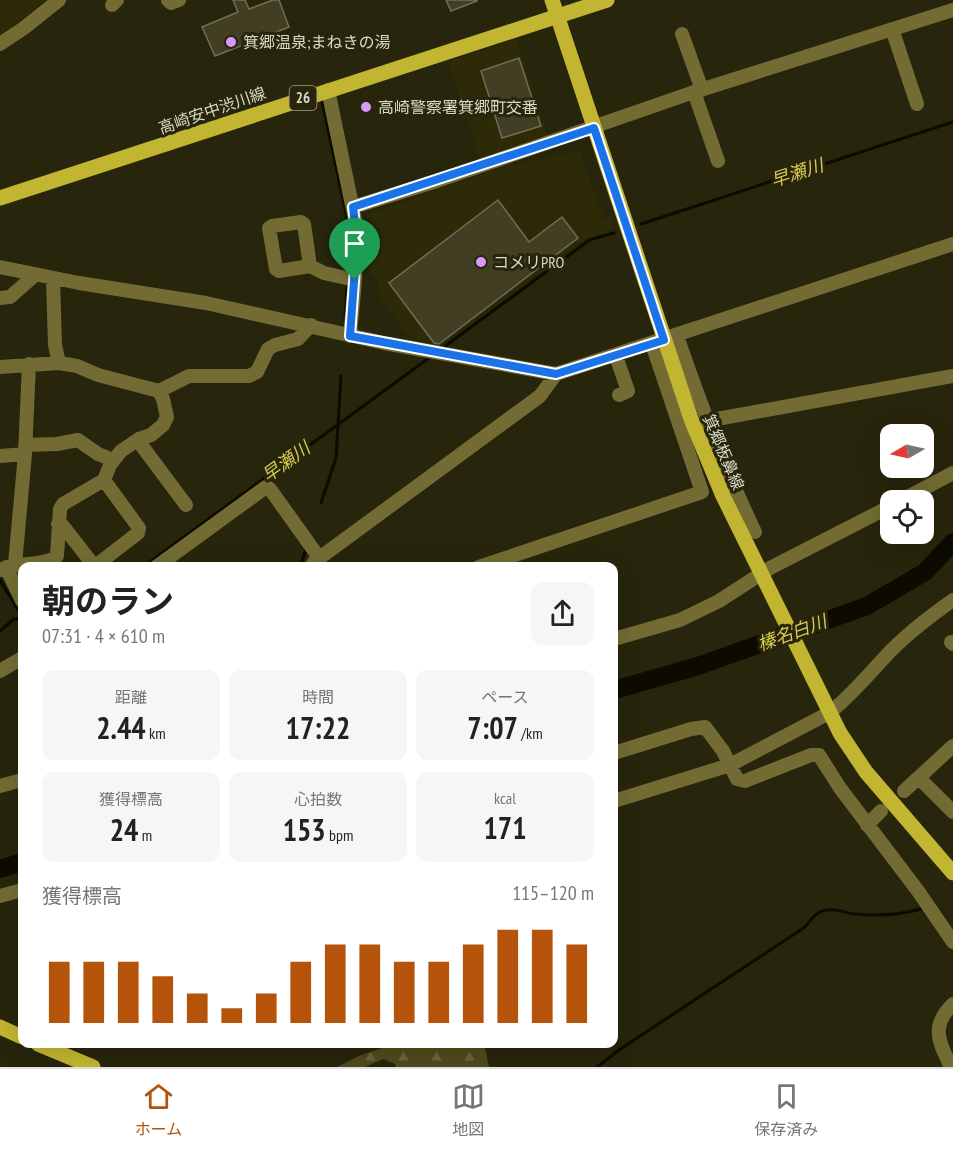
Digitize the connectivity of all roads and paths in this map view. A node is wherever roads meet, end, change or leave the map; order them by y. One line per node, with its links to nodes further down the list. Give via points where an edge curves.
1 (59, 0): 10 (street)
2 (168, 0): 3 (street)
3 (179, 0)
4 (552, 0): 7 (main road, 箕郷板鼻線)
5 (607, 0): 7 (main road, 高崎安中渋川線 / 26)
6 (953, 10): 8 (street)
7 (557, 16): 11 (main road, 高崎安中渋川線 / 26); 14 (main road, 箕郷板鼻線)
8 (892, 29): 12 (street); 13 (street)
9 (682, 34): 12 (street)
10 (0, 44)
11 (328, 90): 16 (main road, 高崎安中渋川線 / 26); 17 (street)
12 (698, 91): 14 (street); 15 (street)
13 (917, 104)
14 (594, 128): 17 (street); 27 (main road, 箕郷板鼻線)
15 (718, 160)
16 (0, 198)
17 (353, 207): 23 (street, via 357,229)
18 (953, 244): 27 (street)
19 (0, 267): 21 (street)
20 (310, 267): 23 (street)
21 (35, 275): 22 (street); 24 (street, via 10,297)
22 (53, 279): 25 (street, via 206,303); 29 (street)
23 (355, 280): 26 (street)
24 (0, 298)
25 (310, 325): 26 (street); 34 (street, via 298,339 268,349 257,372 249,376 189,376)
26 (350, 336): 32 (street)
27 (664, 340): 28 (street); 36 (street); 54 (street, via 702,492); 56 (main road, 箕郷板鼻線, via 706,457)
28 (616, 356): 32 (street); 35 (street, via 628,392)
29 (59, 363): 30 (street); 34 (street)
30 (29, 364): 31 (street); 38 (street)
31 (0, 367)
32 (556, 374): 53 (street, via 540,396)
33 (953, 376): 36 (street)
34 (159, 391): 37 (street, via 166,417 164,425)
35 (619, 395)
36 (706, 421): 47 (street)
37 (139, 439): 40 (street); 44 (street)
38 (25, 450): 39 (street); 40 (street, via 78,440); 55 (street)
39 (0, 456)
40 (113, 459): 42 (street)
41 (953, 473): 43 (street)
42 (104, 480): 46 (street, via 63,504); 50 (street, via 139,528 138,533)
43 (921, 490)
44 (186, 505)
45 (880, 512): 56 (street)
46 (58, 524): 48 (street, via 57,556); 49 (street)
47 (755, 532)
48 (39, 562)
49 (90, 562)
50 (100, 562)
51 (163, 562): 52 (street, via 266,487)
52 (314, 562)
53 (316, 562)
54 (493, 562)
55 (7, 567): 57 (street)
56 (762, 577): 59 (street, via 680,620); 62 (main road, 箕郷板鼻線)
57 (18, 592)
58 (953, 600): 62 (street, via 887,655)
59 (618, 638)
60 (18, 660): 61 (street)
61 (0, 671)
62 (830, 713): 65 (street); 74 (main road, 箕郷板鼻線, via 867,772)
63 (953, 746): 66 (street)
64 (618, 752): 65 (street, via 705,727)
65 (730, 765): 70 (street); 73 (street, via 737,778 746,781 819,755)
66 (919, 778): 69 (street); 72 (street)
67 (18, 781): 68 (street)
68 (0, 786)
69 (904, 791)
70 (618, 800)
71 (881, 811): 73 (street)
72 (953, 812)
73 (867, 825): 77 (street)
74 (953, 873)
75 (18, 891): 76 (street)
76 (0, 896)
77 (953, 942)
78 (953, 1004): 83 (street, via 944,1012 938,1033)
79 (2, 1031): 80 (main road)
80 (18, 1036)
81 (48, 1048): 82 (main road)
82 (93, 1067)
83 (951, 1067)

